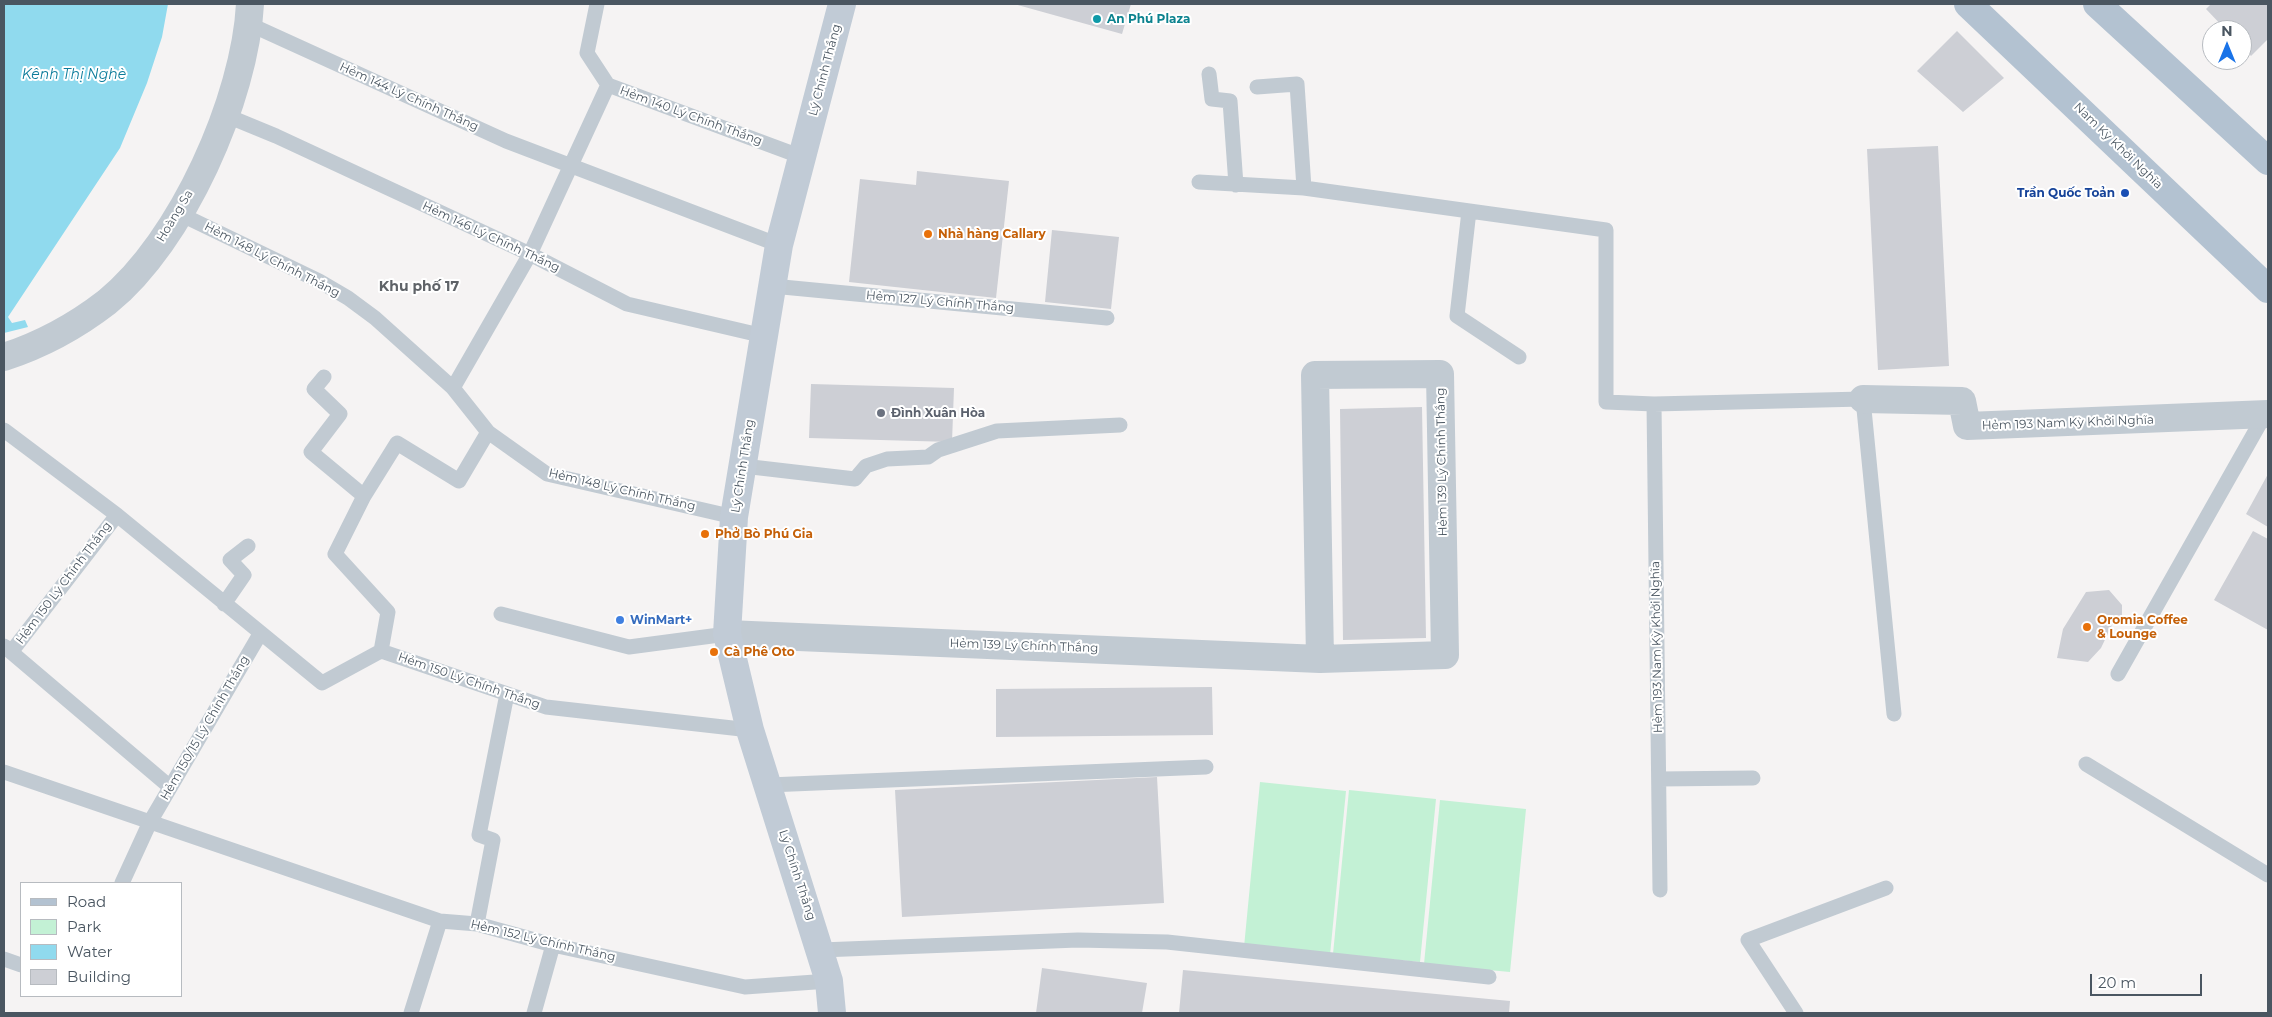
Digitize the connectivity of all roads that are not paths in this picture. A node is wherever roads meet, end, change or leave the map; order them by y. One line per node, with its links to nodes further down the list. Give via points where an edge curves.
1 (597, 4): 7 (lane, Hẻm 140 Lý Chính Thắng, via 587,53)
2 (842, 4): 10 (main road, Lý Chính Thắng)
3 (1968, 4): 21 (main road, Nam Kỳ Khởi Nghĩa)
4 (2097, 4): 11 (main road)
5 (249, 14): 9 (street, Hoàng Sa, via 243,57); 12 (lane, Hẻm 144 Lý Chính Thắng, via 477,128)
6 (1209, 74): 14 (lane, via 1212,99 1230,101)
7 (608, 85): 10 (lane, Hẻm 140 Lý Chính Thắng); 12 (lane)
8 (1257, 87): 15 (lane, via 1297,84)
9 (225, 115): 17 (street, Hoàng Sa, via 196,182); 19 (lane, Hẻm 146 Lý Chính Thắng)
10 (802, 157): 18 (main road, Lý Chính Thắng)
11 (2268, 161)
12 (571, 167): 18 (lane, Hẻm 144 Lý Chính Thắng); 19 (lane)
13 (1199, 182): 14 (lane, Hẻm 193 Nam Kỳ Khởi Nghĩa)
14 (1236, 185): 15 (lane, Hẻm 193 Nam Kỳ Khởi Nghĩa)
15 (1304, 188): 16 (lane, Hẻm 193 Nam Kỳ Khởi Nghĩa)
16 (1469, 211): 25 (lane, via 1457,316); 29 (lane, Hẻm 193 Nam Kỳ Khởi Nghĩa, via 1606,230 1606,402)
17 (178, 213): 24 (street, Hoàng Sa, via 134,276 107,301 47,340); 27 (lane, Hẻm 148 Lý Chính Thắng, via 348,298)
18 (779, 245): 20 (main road, Lý Chính Thắng)
19 (530, 254): 23 (lane, Hẻm 146 Lý Chính Thắng, via 627,304); 27 (lane)
20 (772, 286): 22 (lane, Hẻm 127 Lý Chính Thắng); 23 (main road, Lý Chính Thắng)
21 (2268, 289)
22 (1107, 318)
23 (764, 336): 34 (main road, Lý Chính Thắng)
24 (4, 357)
25 (1519, 357)
26 (324, 378): 35 (lane, via 314,389 340,414 310,452)
27 (453, 388): 33 (lane, Hẻm 148 Lý Chính Thắng)
28 (1863, 399): 29 (lane, Hẻm 193 Nam Kỳ Khởi Nghĩa); 30 (street, Hẻm 193 Nam Kỳ Khởi Nghĩa, via 1962,401 1967,426); 48 (lane)
29 (1654, 404): 53 (lane, Hẻm 193 Nam Kỳ Khởi Nghĩa)
30 (2266, 415): 46 (lane, Hẻm 193 Nam Kỳ Khởi Nghĩa)
31 (1120, 425): 34 (lane, via 997,431 938,450 928,457 888,459 866,466 855,479)
32 (4, 430): 36 (lane, Hẻm 150 Lý Chính Thắng)
33 (488, 432): 35 (lane, via 459,481 397,443); 37 (lane, Hẻm 148 Lý Chính Thắng, via 547,474)
34 (743, 466): 37 (main road, Lý Chính Thắng)
35 (364, 496): 44 (lane, via 335,554 388,612)
36 (117, 515): 39 (lane, Hẻm 150 Lý Chính Thắng); 43 (lane, Hẻm 150 Lý Chính Thắng)
37 (734, 517): 42 (main road, Lý Chính Thắng)
38 (248, 546): 39 (lane, via 230,560 244,576)
39 (224, 604): 41 (lane, Hẻm 150 Lý Chính Thắng)
40 (501, 614): 42 (lane, via 629,647)
41 (260, 634): 44 (lane, Hẻm 150 Lý Chính Thắng, via 322,683); 56 (lane, Hẻm 150/15 Lý Chính Thắng)
42 (728, 634): 45 (street, Hẻm 139 Lý Chính Thắng); 49 (main road, Lý Chính Thắng)
43 (8, 648): 56 (lane)
44 (381, 651): 47 (lane, Hẻm 150 Lý Chính Thắng)
45 (1320, 659): 45 (street, Hẻm 139 Lý Chính Thắng, via 1315,375 1440,374 1445,656)
46 (2118, 674)
47 (507, 694): 49 (lane, Hẻm 150 Lý Chính Thắng, via 546,707); 63 (lane, via 479,835 493,840)
48 (1894, 714)
49 (750, 730): 55 (main road, Lý Chính Thắng)
50 (2086, 764): 58 (lane)
51 (1206, 767): 55 (lane)
52 (4, 772): 57 (lane, Hẻm 152 Lý Chính Thắng)
53 (1659, 778): 54 (lane); 61 (lane, Hẻm 193 Nam Kỳ Khởi Nghĩa)
54 (1753, 778)
55 (768, 785): 65 (main road, Lý Chính Thắng)
56 (170, 787): 57 (lane, Hẻm 150/15 Lý Chính Thắng)
57 (150, 822): 59 (lane); 62 (lane, Hẻm 152 Lý Chính Thắng)
58 (2268, 876)
59 (122, 882)
60 (1886, 888): 73 (lane, via 1748,940)
61 (1660, 890)
62 (440, 921): 63 (lane, Hẻm 152 Lý Chính Thắng); 70 (lane)
63 (477, 924): 64 (lane, Hẻm 152 Lý Chính Thắng)
64 (553, 945): 69 (lane, Hẻm 152 Lý Chính Thắng, via 745,986); 71 (lane)
65 (821, 950): 68 (lane, via 1078,940 1167,942); 69 (main road, Lý Chính Thắng)
66 (4, 959): 67 (lane)
67 (20, 965)
68 (1489, 977)
69 (829, 981): 72 (main road, Lý Chính Thắng)
70 (411, 1013)
71 (534, 1013)
72 (832, 1013)
73 (1796, 1013)

